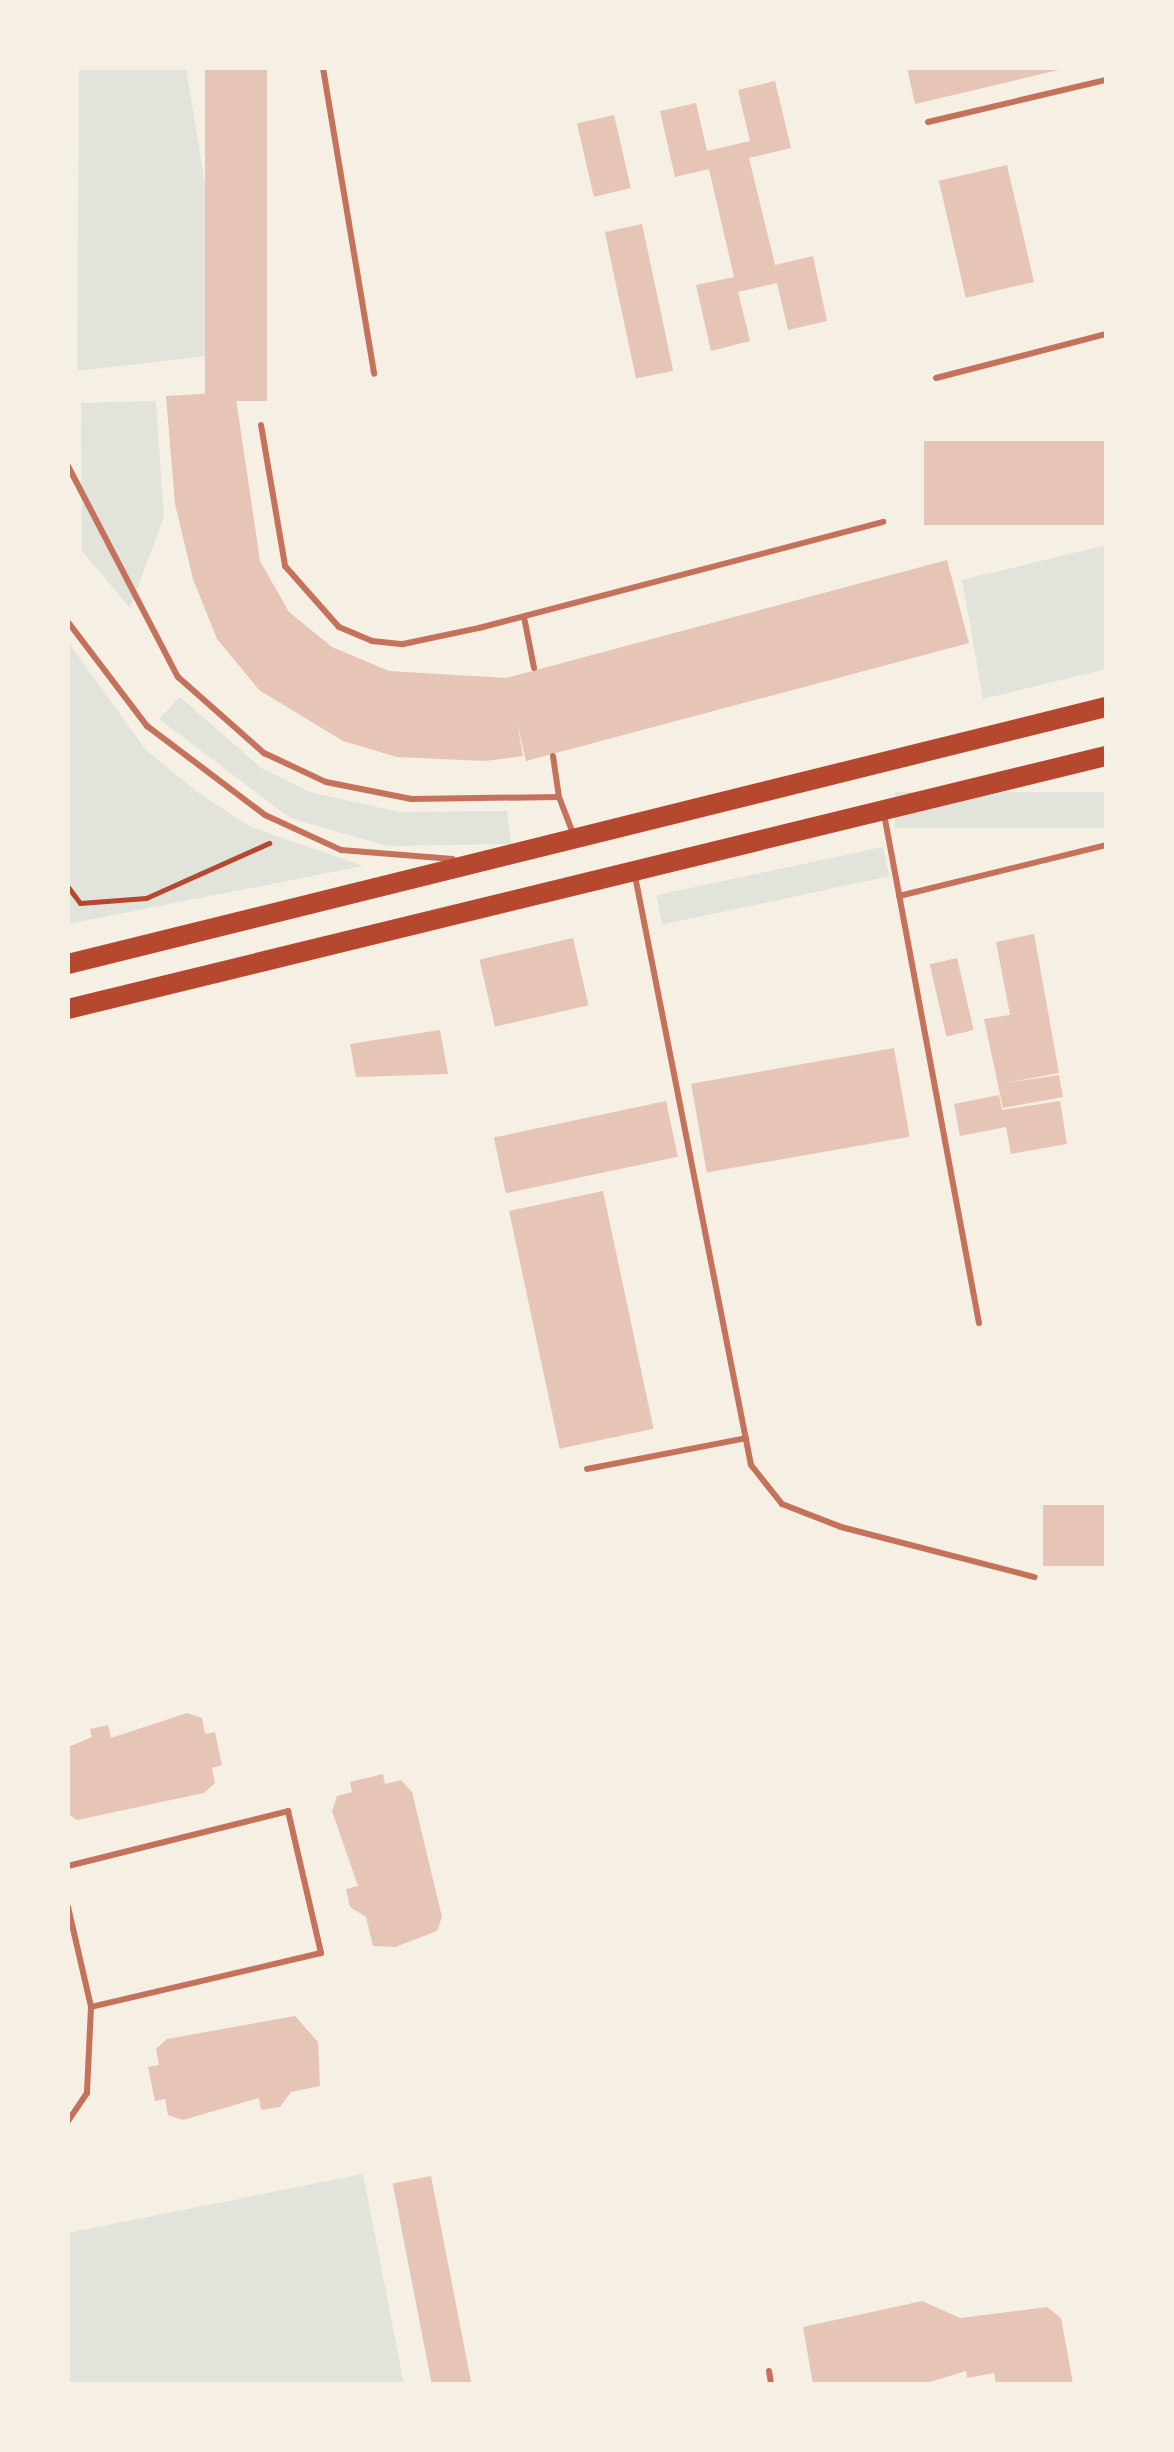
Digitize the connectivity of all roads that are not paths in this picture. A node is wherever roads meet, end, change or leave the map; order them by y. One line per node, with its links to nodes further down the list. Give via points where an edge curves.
1 (323, 68): 5 (lane)
2 (1106, 80): 3 (lane)
3 (928, 122)
4 (1106, 334): 6 (lane)
5 (374, 374)
6 (936, 378)
7 (261, 425): 10 (lane, via 285,566 340,626 403,644)
8 (68, 466): 16 (lane, via 178,678 264,753 326,782 411,799)
9 (883, 522): 10 (lane)
10 (524, 617): 12 (lane)
11 (68, 622): 20 (lane, via 147,726 264,815 341,850)
12 (534, 668)
13 (1106, 707): 18 (main road)
14 (553, 756): 16 (lane)
15 (1106, 756): 17 (main road)
16 (559, 797): 18 (lane)
17 (883, 808): 21 (main road); 22 (lane)
18 (577, 843): 20 (main road)
19 (1106, 845): 22 (lane)
20 (514, 859): 23 (main road)
21 (634, 870): 24 (main road); 26 (lane)
22 (899, 896): 25 (lane)
23 (68, 964)
24 (68, 1009)
25 (978, 1323)
26 (746, 1438): 27 (lane); 28 (lane, via 751,1466 782,1504)
27 (587, 1469)
28 (1035, 1577)
29 (68, 1866): 31 (lane, via 288,1811 320,1953)
30 (68, 1907): 31 (lane)
31 (91, 2008): 32 (lane, via 86,2093)
32 (68, 2121)
33 (768, 2371): 34 (lane)
34 (771, 2384)

